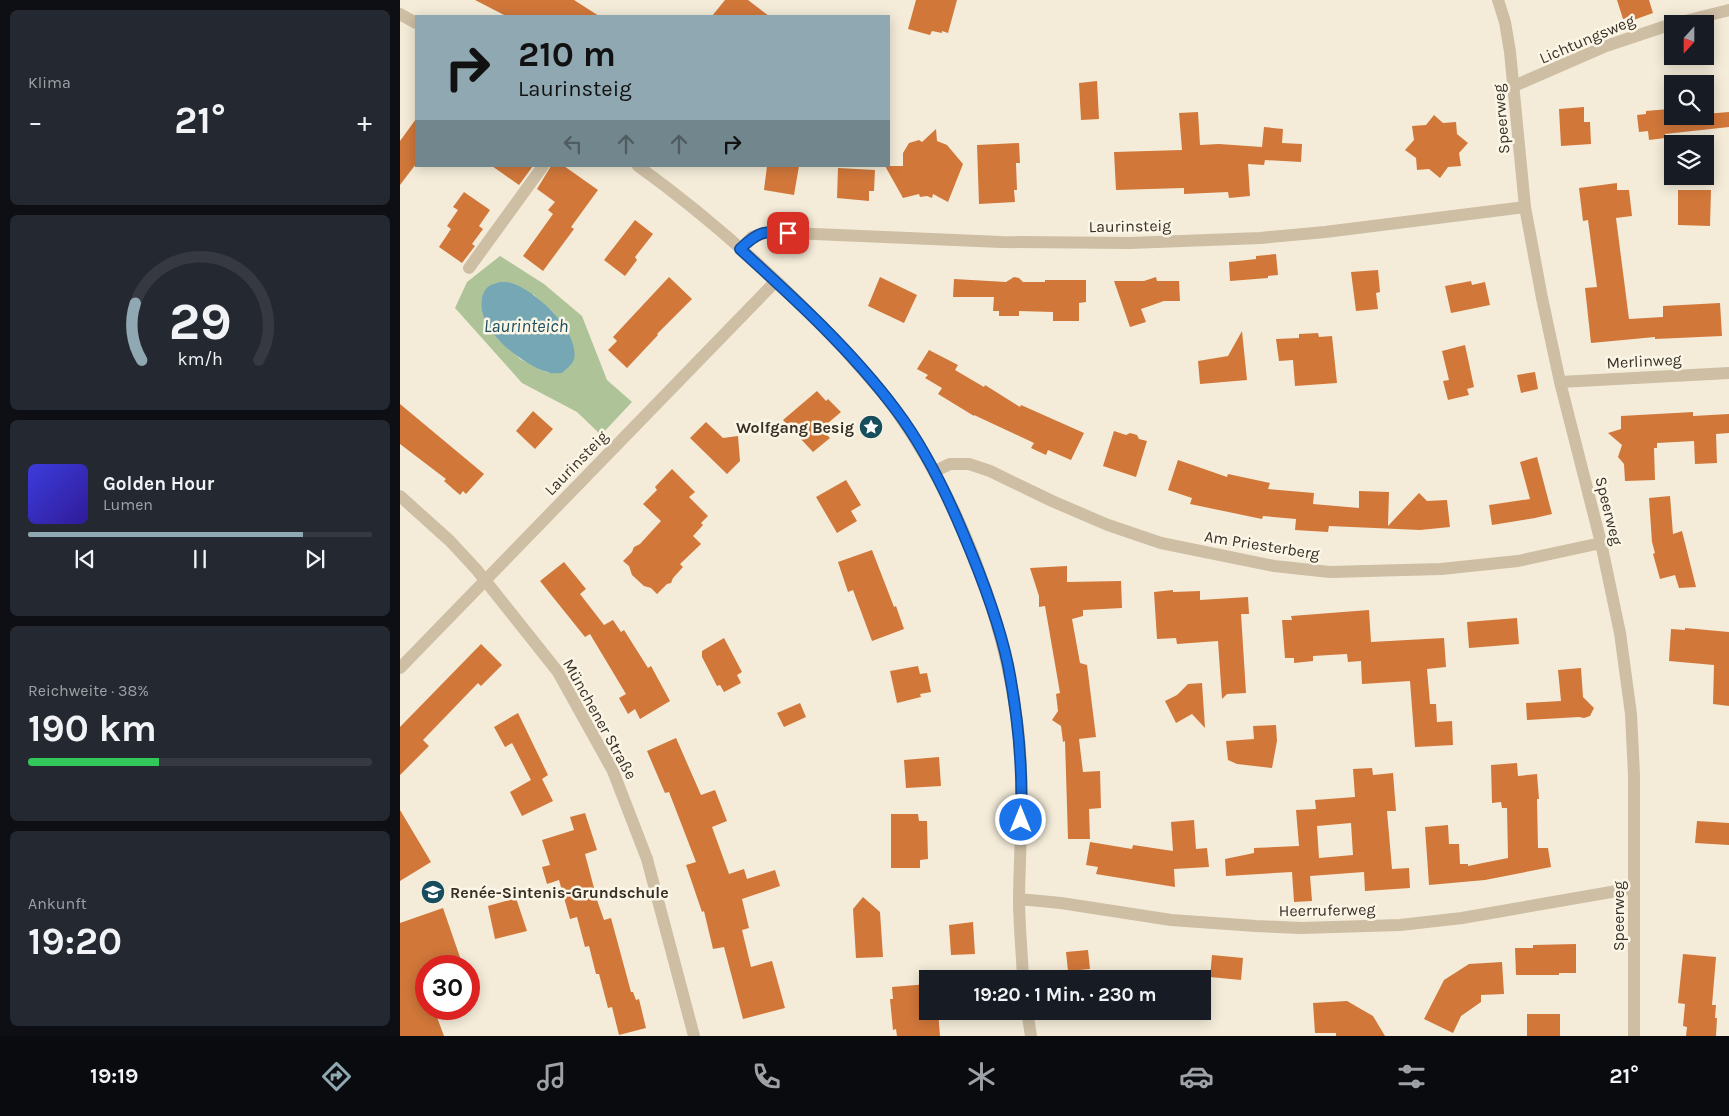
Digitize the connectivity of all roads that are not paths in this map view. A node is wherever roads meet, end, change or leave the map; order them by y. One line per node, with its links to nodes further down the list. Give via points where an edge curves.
1 (1498, 0): 7 (street, Speerweg, via 1505,22)
2 (1729, 10): 4 (street, Lichtungsweg)
3 (400, 14): 5 (street)
4 (1709, 15)
5 (415, 22)
6 (1664, 27): 7 (street, Lichtungsweg, via 1606,46)
7 (1514, 86): 10 (street, Speerweg)
8 (542, 167): 12 (street)
9 (639, 167): 11 (street)
10 (1525, 207): 11 (street, Laurinsteig, via 1260,238 1130,243 1001,242 768,232 752,237); 15 (street, Speerweg)
11 (740, 249): 13 (street)
12 (469, 268)
13 (776, 281): 16 (street, via 818,322 896,409); 19 (street, Laurinsteig)
14 (1729, 373): 15 (street, Merlinweg)
15 (1560, 382): 18 (street, Speerweg)
16 (934, 471): 18 (street, Am Priesterberg, via 950,464 969,464 990,470 1052,501 1143,537 1274,566 1330,572 1441,569 1518,561); 22 (street, via 971,551 1008,664 1017,723 1022,804)
17 (400, 496): 19 (street, Münchener Straße, via 450,541)
18 (1601, 544): 21 (street, Speerweg, via 1620,633 1631,714)
19 (486, 580): 20 (street, Laurinsteig); 25 (street, Münchener Straße, via 558,672 613,771 647,859)
20 (400, 668)
21 (1634, 888): 22 (street, Heerruferweg, via 1462,918 1400,925 1301,928 1171,920); 27 (street, Speerweg)
22 (1019, 899): 23 (street)
23 (1023, 970)
24 (1028, 1020): 26 (street)
25 (694, 1036)
26 (1031, 1036)
27 (1634, 1036)

